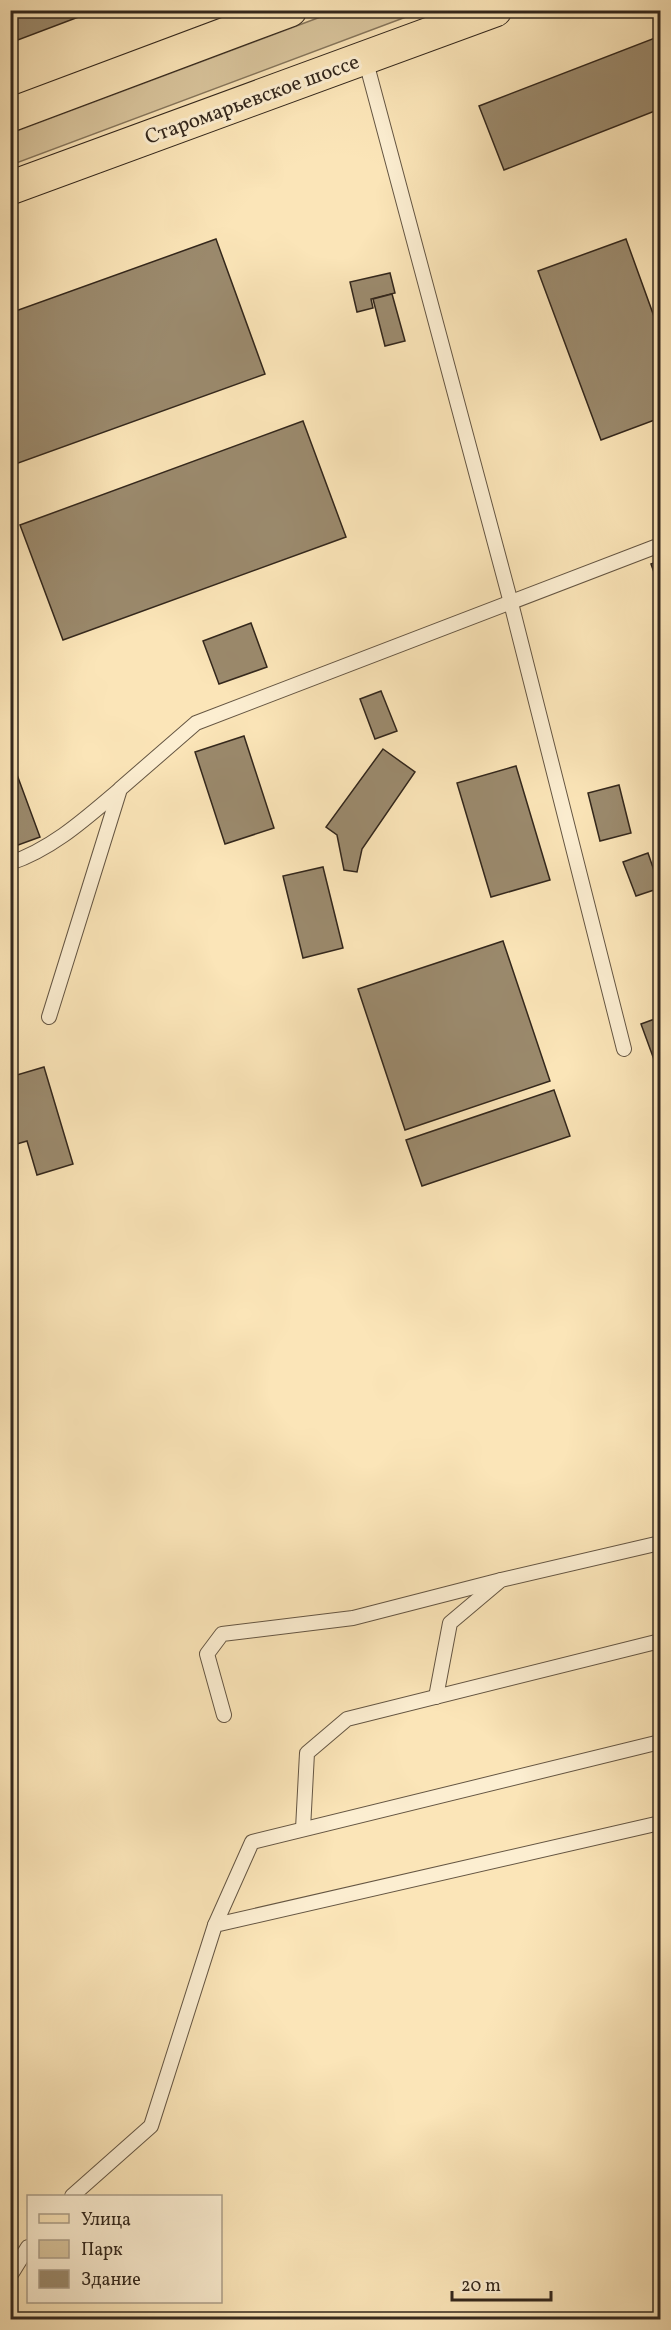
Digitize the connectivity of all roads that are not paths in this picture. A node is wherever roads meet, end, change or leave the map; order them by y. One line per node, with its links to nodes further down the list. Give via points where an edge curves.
1 (290, 10): 4 (main road)
2 (495, 10): 3 (main road, Старомарьевское шоссе)
3 (365, 58): 5 (main road, Старомарьевское шоссе); 7 (lane)
4 (10, 115)
5 (10, 188)
6 (660, 545): 7 (lane)
7 (511, 603): 8 (lane, via 196,723); 11 (lane)
8 (120, 789): 9 (lane, via 76,828 28,857); 10 (lane)
9 (10, 863)
10 (49, 1017)
11 (624, 1049)
12 (660, 1543): 13 (lane)
13 (501, 1580): 15 (lane, via 450,1623); 16 (lane, via 353,1618 222,1634 207,1654)
14 (660, 1641): 15 (lane)
15 (436, 1697): 19 (lane, via 347,1719 307,1753)
16 (224, 1715)
17 (660, 1742): 19 (lane)
18 (660, 1823): 20 (lane)
19 (303, 1829): 20 (lane, via 252,1842)
20 (215, 1925): 21 (lane, via 151,2126)
21 (73, 2195)
22 (27, 2249): 23 (lane)
23 (10, 2276)

